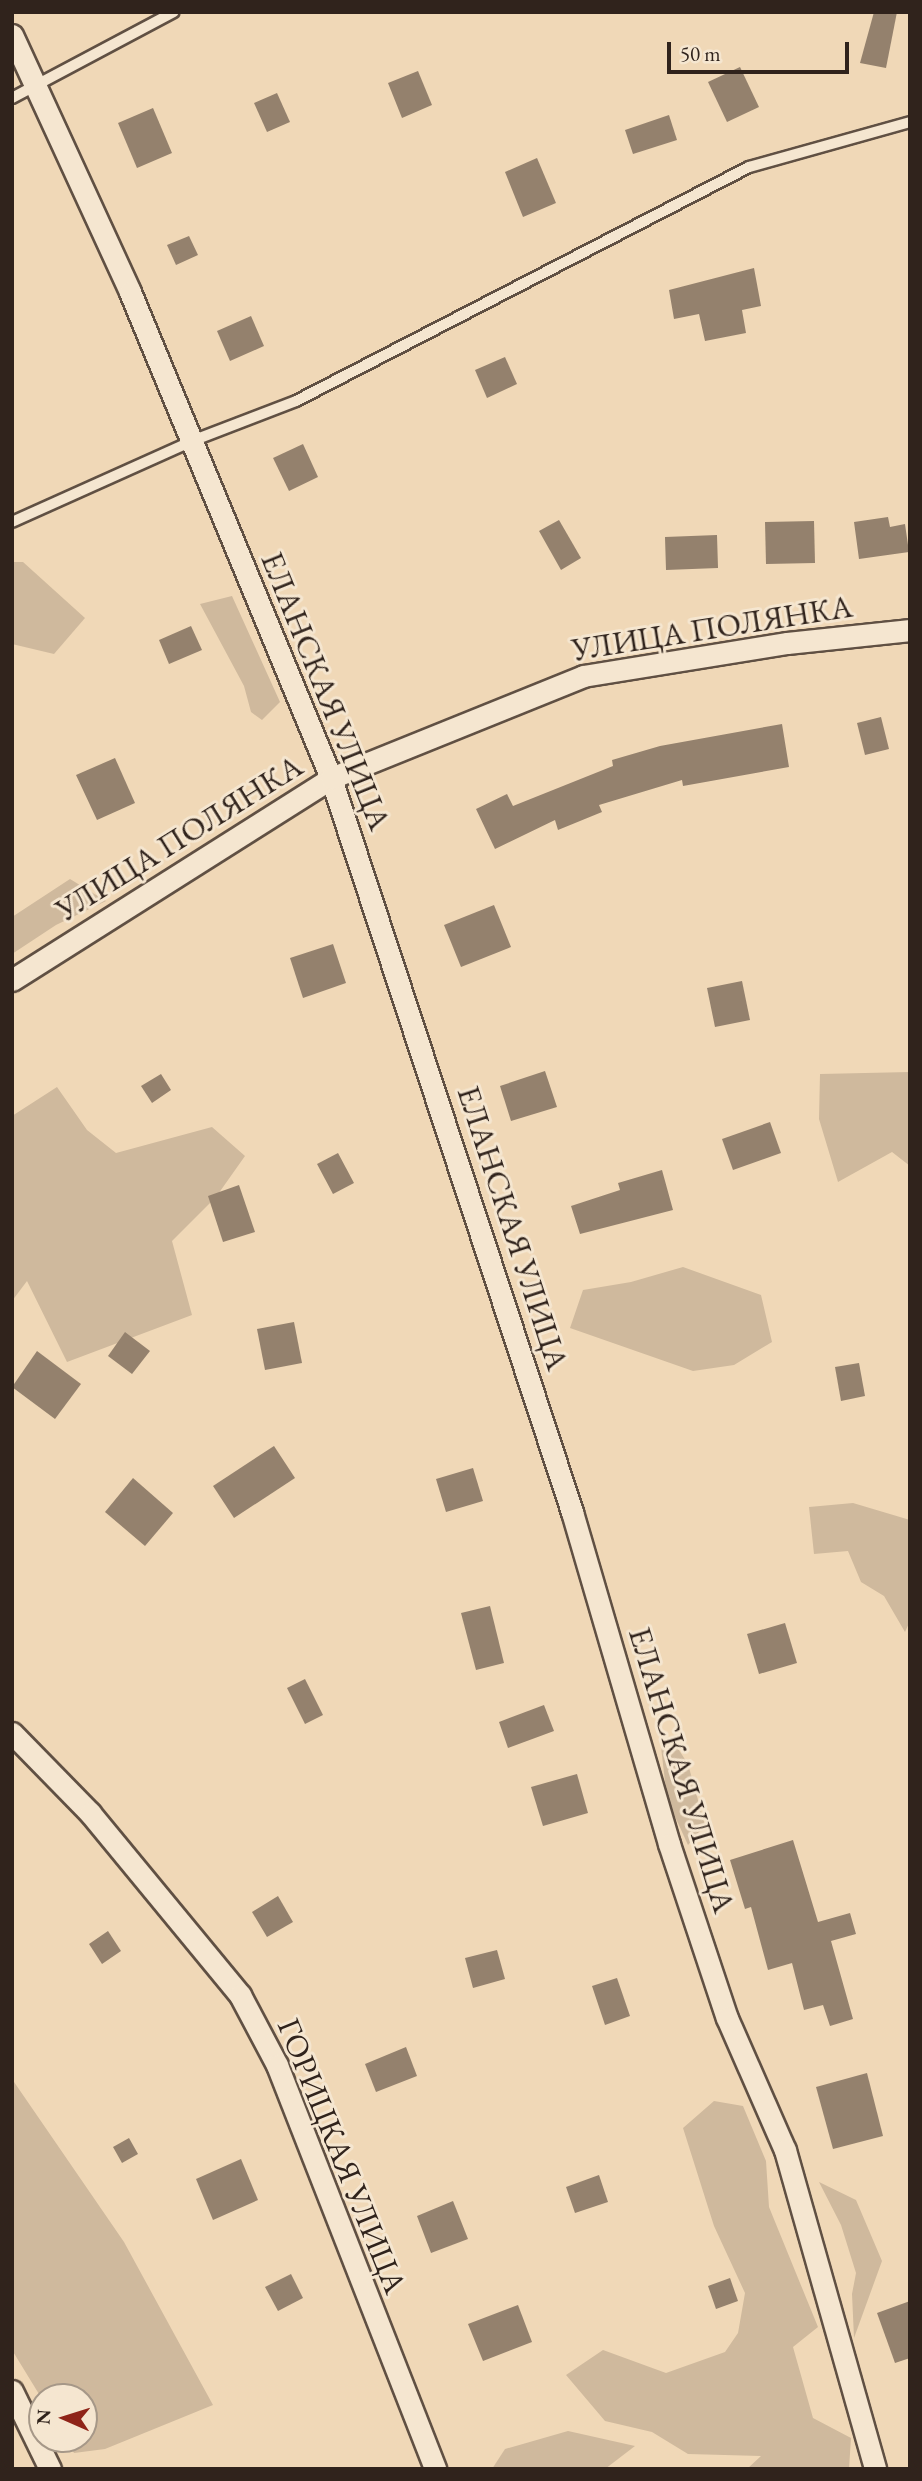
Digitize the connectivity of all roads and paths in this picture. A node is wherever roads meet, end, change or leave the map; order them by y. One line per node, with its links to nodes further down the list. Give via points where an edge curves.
1 (174, 12): 3 (lane)
2 (12, 35): 3 (street, ЕЛАНСКАЯ УЛИЦА)
3 (37, 86): 4 (lane); 6 (street, ЕЛАНСКАЯ УЛИЦА)
4 (12, 98)
5 (910, 122): 6 (lane, via 749,167 296,401)
6 (191, 441): 7 (lane); 9 (street, ЕЛАНСКАЯ УЛИЦА)
7 (12, 522)
8 (910, 630): 9 (street, УЛИЦА ПОЛЯНКА, via 787,643 583,676)
9 (331, 778): 10 (street, УЛИЦА ПОЛЯНКА); 15 (street, ЕЛАНСКАЯ УЛИЦА, via 572,1512 714,1980 785,2150)
10 (12, 980)
11 (12, 1733): 14 (street, ГОРИЦКАЯ УЛИЦА, via 90,1813 240,1995 277,2065)
12 (12, 2391): 13 (street)
13 (50, 2469)
14 (435, 2469)
15 (875, 2469)

